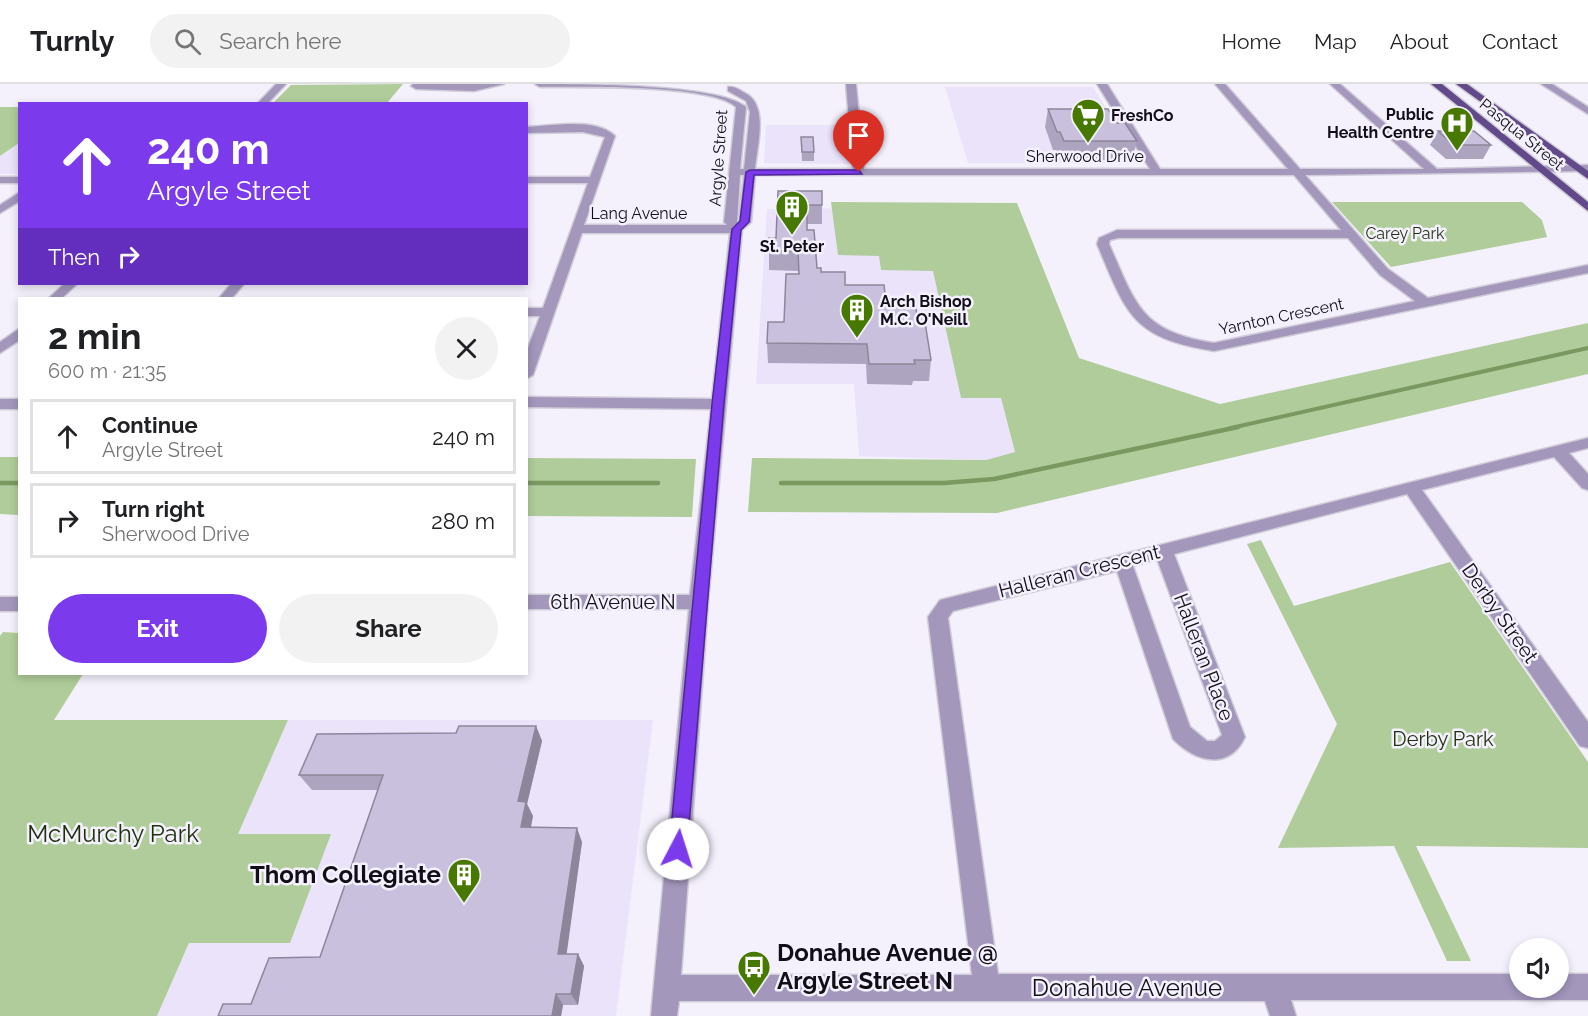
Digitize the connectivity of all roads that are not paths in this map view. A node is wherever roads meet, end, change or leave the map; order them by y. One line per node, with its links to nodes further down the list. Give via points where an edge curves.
1 (281, 84): 15 (street)
2 (419, 84): 3 (street, via 416,86 464,88)
3 (499, 84)
4 (540, 84): 5 (street)
5 (637, 84): 6 (street); 20 (street, Argyle Street, via 704,89 734,98 741,107)
6 (643, 84)
7 (709, 84): 21 (street, Argyle Street, via 741,93 754,104)
8 (851, 84): 22 (street)
9 (1102, 84): 23 (street)
10 (1220, 84): 24 (street)
11 (1335, 84): 25 (street)
12 (1436, 84): 18 (main road, Pasqua Street)
13 (1461, 84): 19 (main road, Pasqua Street)
14 (1545, 84): 16 (street)
15 (263, 102)
16 (1588, 111)
17 (528, 130): 31 (street, via 605,132 610,136)
18 (1537, 168): 19 (street, Sherwood Drive); 25 (street, Sherwood Drive); 27 (main road, Pasqua Street)
19 (1582, 168): 26 (main road, Pasqua Street)
20 (735, 172): 21 (street, Sherwood Drive); 36 (street, Argyle Street, via 730,222)
21 (750, 172): 22 (street, Sherwood Drive); 36 (street, Argyle Street, via 745,222)
22 (859, 172): 23 (street, Sherwood Drive)
23 (1157, 172): 24 (street, Sherwood Drive)
24 (1297, 172): 25 (street, Sherwood Drive); 37 (street)
25 (1434, 172): 27 (street, Sherwood Drive)
26 (1588, 176): 27 (street, Sherwood Drive)
27 (1547, 177): 33 (main road, Pasqua Street)
28 (0, 180): 29 (street)
29 (18, 180)
30 (528, 180): 31 (street)
31 (594, 180): 35 (street)
32 (18, 196): 34 (street)
33 (1588, 208)
34 (0, 210)
35 (578, 229): 36 (street, Lang Avenue); 45 (street)
36 (736, 229): 52 (street, Argyle Street)
37 (1350, 234): 43 (street, via 1384,272); 43 (street, Yarnton Crescent, via 1117,234 1105,238 1103,244 1137,318 1169,339 1193,345 1214,347)
38 (1588, 269): 43 (street, Yarnton Crescent)
39 (70, 285): 41 (street)
40 (237, 285): 42 (street)
41 (56, 297)
42 (226, 297)
43 (1425, 302)
44 (528, 312): 45 (street)
45 (548, 312): 48 (street)
46 (18, 334): 47 (street)
47 (0, 350)
48 (528, 369)
49 (528, 402): 52 (street)
50 (0, 404): 51 (street)
51 (18, 404)
52 (718, 404): 60 (street, Argyle Street)
53 (1588, 443): 54 (street, Halleran Crescent)
54 (1558, 451): 55 (street); 56 (street, Halleran Crescent)
55 (1588, 484)
56 (1412, 487): 57 (street, Halleran Crescent); 63 (street, Derby Street)
57 (1163, 550): 58 (street, Halleran Crescent); 58 (street, Halleran Place, via 1234,737 1228,747 1214,752 1193,747 1181,732)
58 (1123, 563): 66 (street, Halleran Crescent, via 975,596 947,605 938,617)
59 (528, 602): 60 (street, 6th Avenue N)
60 (699, 602): 65 (street, Argyle Street)
61 (0, 604): 62 (street)
62 (18, 604)
63 (1588, 739)
64 (1588, 987): 67 (street, Donahue Avenue)
65 (666, 988): 66 (street, Donahue Avenue); 68 (street, Argyle Street)
66 (987, 988): 67 (street, Donahue Avenue)
67 (1274, 988): 69 (street)
68 (664, 1016)
69 (1283, 1016)

